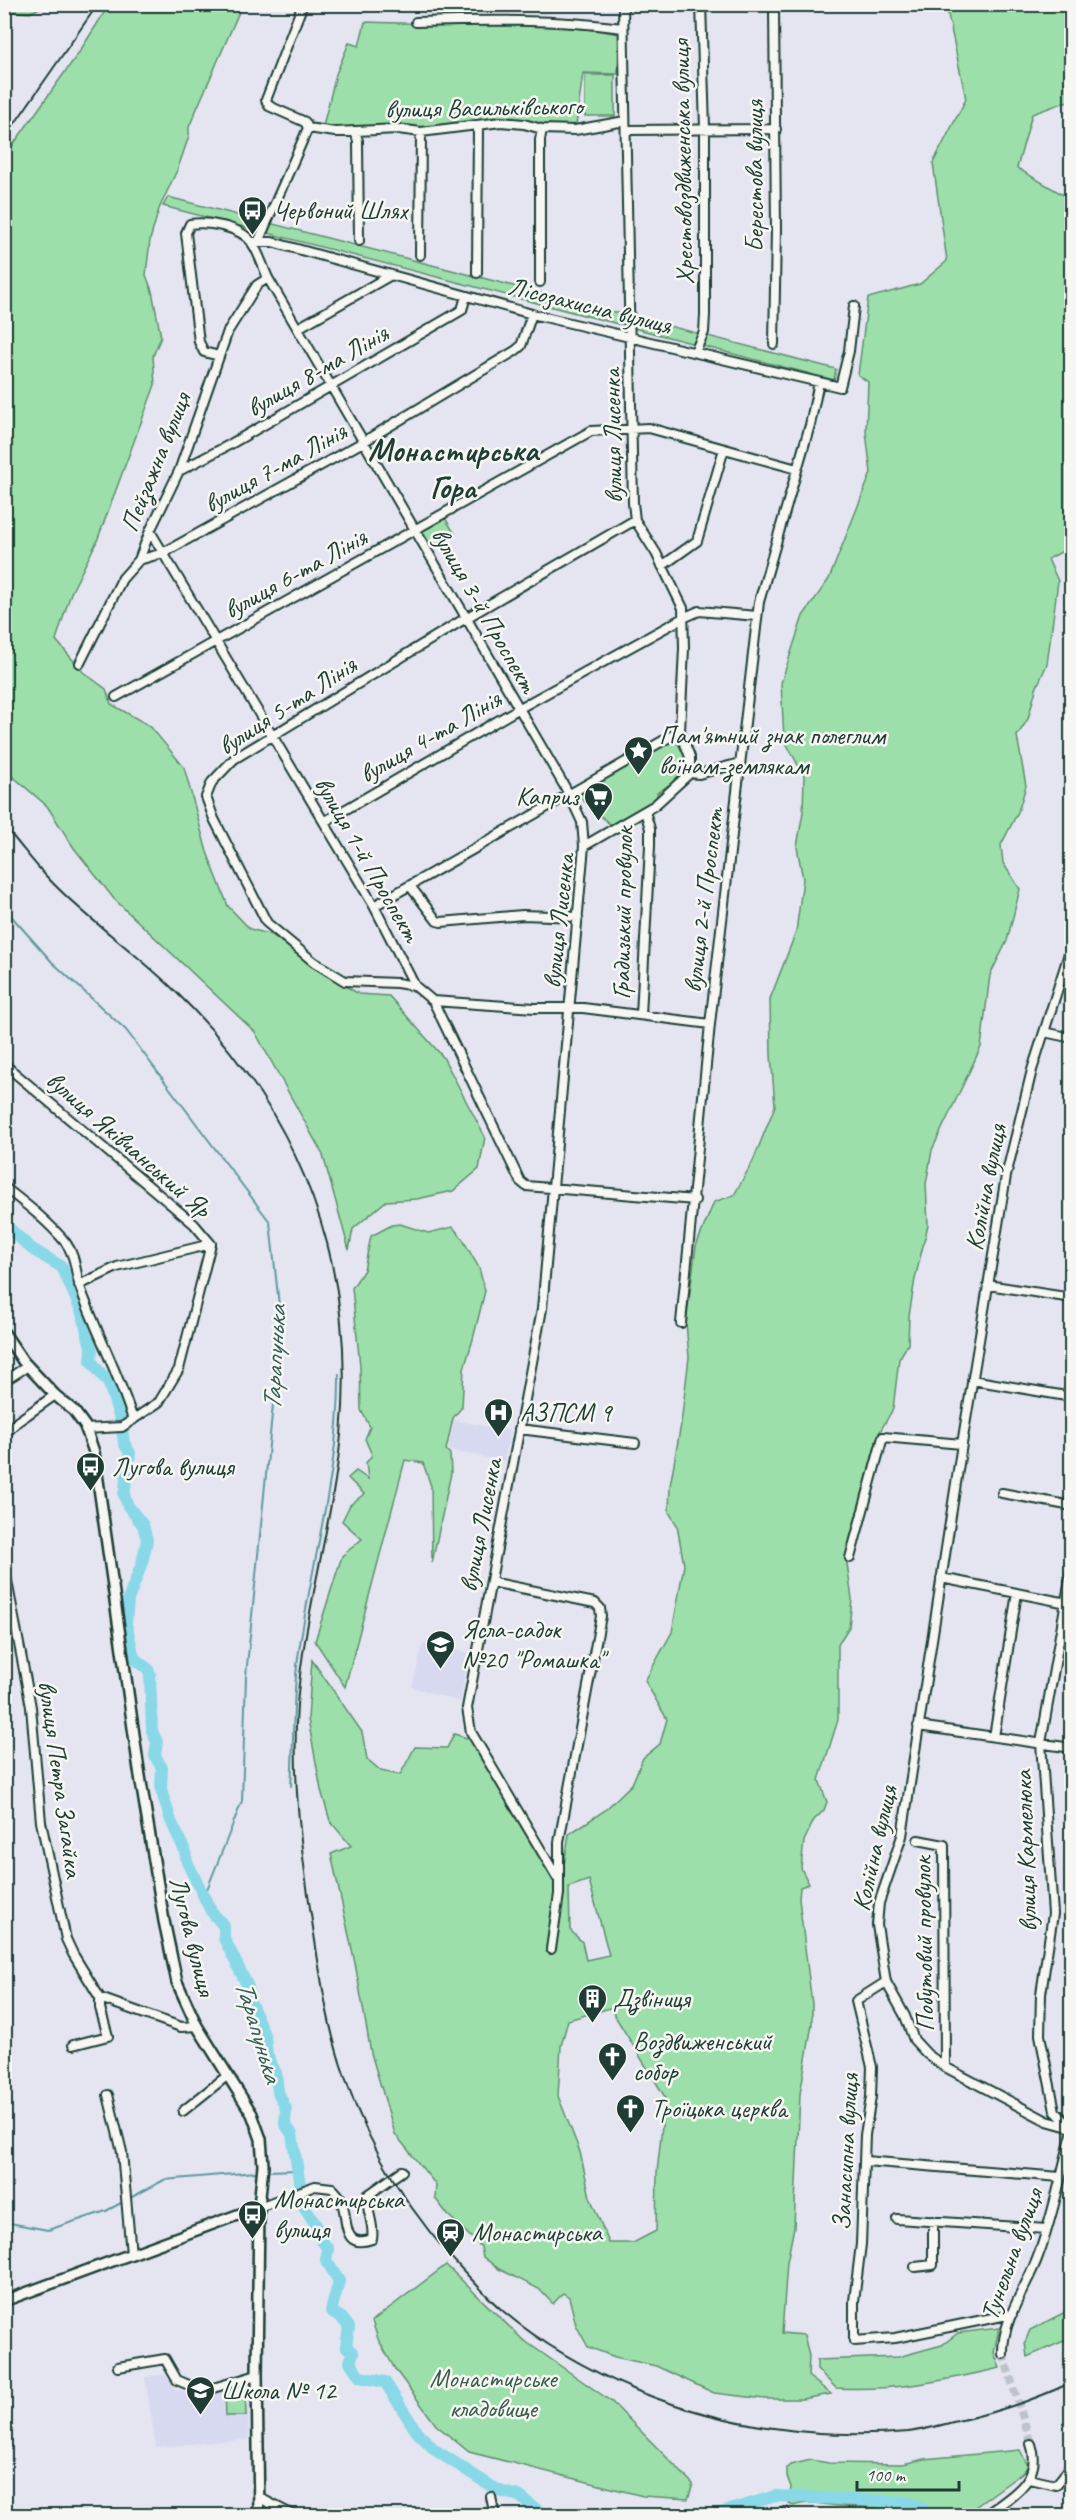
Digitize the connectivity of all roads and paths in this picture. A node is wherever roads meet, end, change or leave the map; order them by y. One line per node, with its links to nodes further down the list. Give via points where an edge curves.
1 (303, 4): 8 (street, вулиця Васильківського, via 266,100 268,106)
2 (623, 4): 6 (street, вулиця Лисенка)
3 (701, 4): 10 (street, Хрестовоздвиженська вулиця)
4 (774, 8): 12 (street, Берестова вулиця)
5 (416, 22): 6 (street, via 521,20)
6 (623, 28): 7 (street, вулиця Лисенка)
7 (625, 121): 11 (street, вулиця Васильківського, via 575,130); 13 (street, вулиця Лисенка)
8 (306, 125): 14 (street, вулиця Васильківського, via 334,132); 16 (street)
9 (478, 125): 11 (street, вулиця Васильківського, via 515,122); 15 (street, вулиця Васильківського); 19 (street)
10 (705, 128): 12 (street); 13 (street); 29 (street, Хрестовоздвиженська вулиця, via 705,315 704,333)
11 (542, 129): 22 (street)
12 (776, 129): 28 (street, Берестова вулиця)
13 (626, 130): 27 (street, вулиця Лисенка)
14 (355, 131): 15 (street, вулиця Васильківського); 17 (street)
15 (421, 132): 18 (street)
16 (256, 241): 20 (street, Лісозахисна вулиця); 21 (street, вулиця 3-й Проспект); 30 (street, Лісозахисна вулиця, via 200,222 190,224 186,233 199,342 204,352)
17 (359, 241)
18 (420, 255)
19 (477, 273)
20 (391, 275): 23 (street, Лісозахисна вулиця); 26 (street)
21 (268, 278): 26 (street, вулиця 3-й Проспект); 30 (street, Пейзажна вулиця, via 257,285 228,331)
22 (540, 282)
23 (466, 296): 25 (street, Лісозахисна вулиця); 32 (street, вулиця 8-ма Лінія, via 462,310)
24 (854, 306): 31 (street, Лісозахисна вулиця, via 840,387)
25 (532, 314): 27 (street, Лісозахисна вулиця); 34 (street, вулиця 7-ма Лінія, via 515,351)
26 (298, 328): 32 (street, вулиця 3-й Проспект)
27 (630, 337): 29 (street, Лісозахисна вулиця); 33 (street, вулиця Лисенка)
28 (774, 344)
29 (695, 352): 31 (street, Лісозахисна вулиця)
30 (219, 356): 37 (street, Пейзажна вулиця)
31 (819, 382): 36 (street, вулиця 2-й Проспект)
32 (331, 386): 34 (street, вулиця 3-й Проспект); 37 (street, вулиця 8-ма Лінія)
33 (632, 428): 35 (street, вулиця 6-та Лінія, via 649,428); 38 (street, вулиця Лисенка); 39 (street, вулиця 6-та Лінія, via 591,431)
34 (363, 442): 39 (street, вулиця 3-й Проспект); 41 (street, вулиця 7-ма Лінія)
35 (724, 449): 36 (street, вулиця 6-та Лінія); 43 (street, via 697,541)
36 (797, 469): 44 (street, вулиця 2-й Проспект)
37 (179, 471): 40 (street, Пейзажна вулиця)
38 (635, 520): 43 (street, вулиця Лисенка); 45 (street, вулиця 5-та Лінія)
39 (414, 530): 45 (street, вулиця 3-й Проспект); 47 (street, вулиця 6-та Лінія)
40 (150, 531): 41 (street, вулиця 1-й Проспект); 42 (street, Пейзажна вулиця)
41 (163, 553): 42 (street, вулиця 7-ма Лінія); 47 (street, вулиця 1-й Проспект)
42 (139, 560): 48 (street, Пейзажна вулиця, via 122,579)
43 (662, 566): 46 (street, вулиця Лисенка, via 683,608)
44 (757, 616): 46 (street, вулиця 4-та Лінія, via 699,611); 53 (street, вулиця 2-й Проспект)
45 (466, 618): 50 (street, вулиця 3-й Проспект); 52 (street, вулиця 5-та Лінія)
46 (683, 618): 50 (street, вулиця 4-та Лінія); 51 (street, вулиця Лисенка)
47 (216, 641): 49 (street, вулиця 6-та Лінія); 52 (street, вулиця 1-й Проспект)
48 (80, 663)
49 (116, 697)
50 (518, 709): 55 (street, вулиця 3-й Проспект); 57 (street, вулиця 4-та Лінія)
51 (680, 731): 54 (street, вулиця Лисенка, via 690,757); 55 (street)
52 (272, 736): 57 (street, вулиця 1-й Проспект); 63 (street, вулиця 5-та Лінія, via 234,759 212,782 206,797 267,923 314,962 345,981)
53 (740, 763): 54 (street); 67 (street, вулиця 2-й Проспект)
54 (690, 773): 56 (street, вулиця Лисенка)
55 (569, 794): 58 (street, вулиця 3-й Проспект, via 582,822); 59 (street)
56 (645, 811): 58 (street, вулиця Лисенка); 66 (street, Градизький провулок, via 650,846)
57 (324, 822): 60 (street, вулиця 1-й Проспект)
58 (584, 846): 61 (street, вулиця Лисенка)
59 (410, 886): 60 (street); 61 (street, via 441,922 524,915)
60 (374, 906): 63 (street, вулиця 1-й Проспект)
61 (578, 917): 65 (street, вулиця Лисенка)
62 (1071, 944): 68 (street, Колійна вулиця)
63 (415, 986): 64 (street, вулиця 1-й Проспект)
64 (433, 1001): 65 (street); 72 (street, вулиця 1-й Проспект, via 520,1181 526,1186)
65 (571, 1007): 66 (street); 72 (street, вулиця Лисенка)
66 (641, 1015): 67 (street)
67 (710, 1024): 73 (street, вулиця 2-й Проспект)
68 (1044, 1032): 69 (street); 76 (street, Колійна вулиця, via 1006,1176)
69 (1071, 1038)
70 (4, 1064): 74 (street, вулиця Яківчанський Яр, via 194,1224)
71 (4, 1187): 75 (street, via 65,1242 74,1256)
72 (553, 1188): 73 (street); 87 (street, вулиця Лисенка, via 542,1309)
73 (695, 1200): 78 (street, вулиця 2-й Проспект)
74 (211, 1244): 75 (street, via 117,1267); 85 (street, вулиця Яківчанський Яр, via 179,1369 159,1402)
75 (79, 1285): 85 (street)
76 (988, 1285): 77 (street); 81 (street, Колійна вулиця)
77 (1071, 1298)
78 (681, 1323)
79 (4, 1333): 80 (street, Лугова вулиця)
80 (28, 1366): 82 (street); 83 (street, Лугова вулиця)
81 (972, 1380): 84 (street); 90 (street, Колійна вулиця)
82 (4, 1381)
83 (55, 1395): 86 (street, Лугова вулиця, via 74,1411); 88 (street)
84 (1071, 1397)
85 (133, 1420): 86 (street, вулиця Яківчанський Яр, via 122,1427)
86 (86, 1429): 109 (street, Лугова вулиця, via 94,1452 164,1921 177,1982)
87 (519, 1429): 89 (street); 97 (street, вулиця Лисенка)
88 (4, 1435)
89 (635, 1443)
90 (962, 1444): 93 (street, via 883,1437); 96 (street, Колійна вулиця)
91 (1002, 1493): 92 (street)
92 (1071, 1506)
93 (850, 1558)
94 (4, 1565): 108 (street, вулиця Петра Загайка, via 30,1707 41,1821 66,1939)
95 (1071, 1567): 99 (street, вулиця Кармелюка)
96 (941, 1578): 98 (street); 100 (street, Колійна вулиця)
97 (491, 1582): 105 (street, вулиця Лисенка, via 467,1708 468,1721 476,1742); 105 (street, via 595,1603 600,1608 559,1842)
98 (1017, 1593): 99 (street); 101 (street)
99 (1069, 1604): 102 (street, вулиця Кармелюка)
100 (918, 1726): 101 (street); 107 (street, Колійна вулиця, via 902,1836 879,1903 877,1925)
101 (994, 1737): 102 (street)
102 (1041, 1743): 103 (street); 115 (street, вулиця Кармелюка, via 1053,1914 1041,1994 1040,2035 1055,2111)
103 (1071, 1748)
104 (918, 1840): 111 (street, Побутовий провулок, via 944,1845)
105 (558, 1879): 106 (street)
106 (551, 1949)
107 (886, 1982): 111 (street, Колійна вулиця, via 914,2040); 117 (street, Занасипна вулиця, via 856,2001 872,2067)
108 (100, 1998): 109 (street, via 181,2027); 110 (street, via 108,2036)
109 (197, 2026): 112 (street, Лугова вулиця)
110 (73, 2044)
111 (945, 2067): 115 (street, Колійна вулиця, via 1047,2121)
112 (228, 2075): 114 (street); 120 (street, Лугова вулиця, via 252,2114 261,2139)
113 (108, 2095): 124 (street, via 122,2152)
114 (183, 2111)
115 (1071, 2128)
116 (1071, 2134): 119 (street, Тунельна вулиця)
117 (865, 2161): 119 (street); 127 (street, Занасипна вулиця, via 854,2341 895,2338)
118 (402, 2171): 120 (street, via 368,2195 373,2235 365,2241 358,2242 348,2233 341,2199 332,2188 311,2187)
119 (1060, 2177): 123 (street, Тунельна вулиця)
120 (259, 2206): 124 (street); 130 (street, Лугова вулиця)
121 (897, 2219): 122 (street)
122 (933, 2221): 123 (street); 125 (street, via 933,2265)
123 (1047, 2229): 127 (street, Тунельна вулиця)
124 (131, 2254): 126 (street)
125 (915, 2267)
126 (4, 2301)
127 (1012, 2314): 128 (street, Тунельна вулиця, via 1004,2334)
128 (1003, 2354)
129 (118, 2367): 130 (street, via 165,2359 177,2380 203,2391)
130 (257, 2375): 135 (street, Лугова вулиця)
131 (1030, 2444): 133 (street, via 1034,2468)
132 (1071, 2465): 133 (street, via 1056,2486)
133 (1029, 2480): 139 (street)
134 (491, 2497): 138 (street)
135 (260, 2498): 136 (street, Лугова вулиця); 137 (street)
136 (260, 2516)
137 (295, 2516)
138 (495, 2516)
139 (984, 2516)

